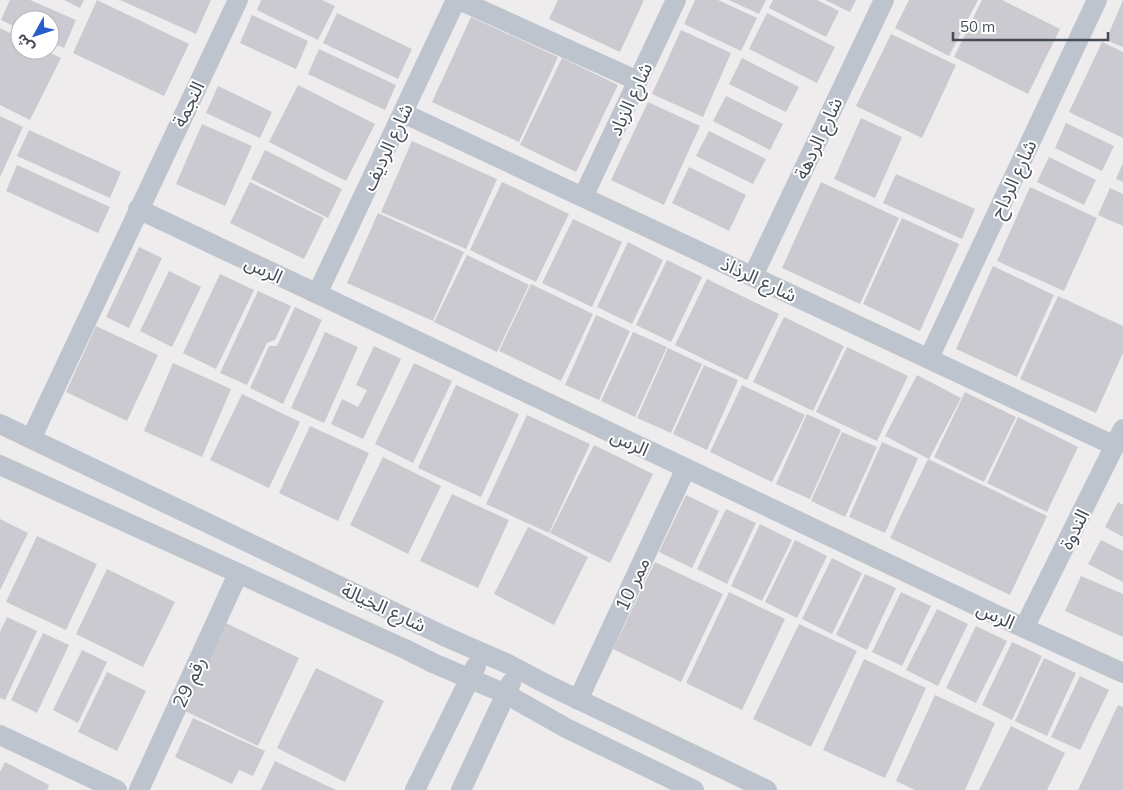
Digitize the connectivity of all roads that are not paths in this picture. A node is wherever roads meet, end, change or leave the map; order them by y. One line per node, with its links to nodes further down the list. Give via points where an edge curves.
1 (238, 0): 9 (street, النجمة)
2 (458, 0): 6 (street); 7 (street, شارع الرديف)
3 (676, 0): 6 (street, شارع الزباد)
4 (884, 0): 10 (street, شارع الردهة)
5 (1097, 0): 12 (street, شارع الرداح)
6 (638, 81): 8 (street, شارع الزباد)
7 (403, 113): 8 (street, شارع الرذاذ); 11 (street, شارع الرديف)
8 (583, 197): 10 (street, شارع الرذاذ)
9 (138, 209): 11 (street, الرس); 15 (street, النجمة)
10 (753, 276): 12 (street, شارع الرذاذ)
11 (317, 294): 17 (street, الرس)
12 (929, 358): 14 (street, شارع الرذاذ)
13 (0, 424): 15 (street, شارع الخيالة)
14 (1119, 437): 20 (street, الندوة)
15 (30, 439): 19 (street, شارع الخيالة)
16 (0, 465): 18 (street, شارع الخيالة)
17 (686, 468): 20 (street, الرس); 27 (street, ممر 10)
18 (238, 574): 21 (street, شارع الخيالة); 31 (street, رقم 29)
19 (418, 624): 21 (street, via 454,647 447,664); 22 (street, شارع الخيالة)
20 (1024, 628): 24 (street, الرس)
21 (405, 649): 25 (street, شارع الخيالة)
22 (482, 653): 23 (street, شارع الخيالة); 25 (street)
23 (517, 669): 26 (street); 27 (street, شارع الخيالة)
24 (1123, 673)
25 (470, 678): 26 (street, شارع الخيالة); 32 (street)
26 (506, 694): 28 (street, شارع الخيالة); 33 (street)
27 (574, 698): 28 (street, via 540,695 542,707); 35 (street, شارع الخيالة)
28 (566, 728): 34 (street, شارع الخيالة)
29 (0, 735): 30 (street)
30 (116, 790)
31 (139, 790)
32 (415, 790)
33 (461, 790)
34 (694, 790)
35 (767, 790)

